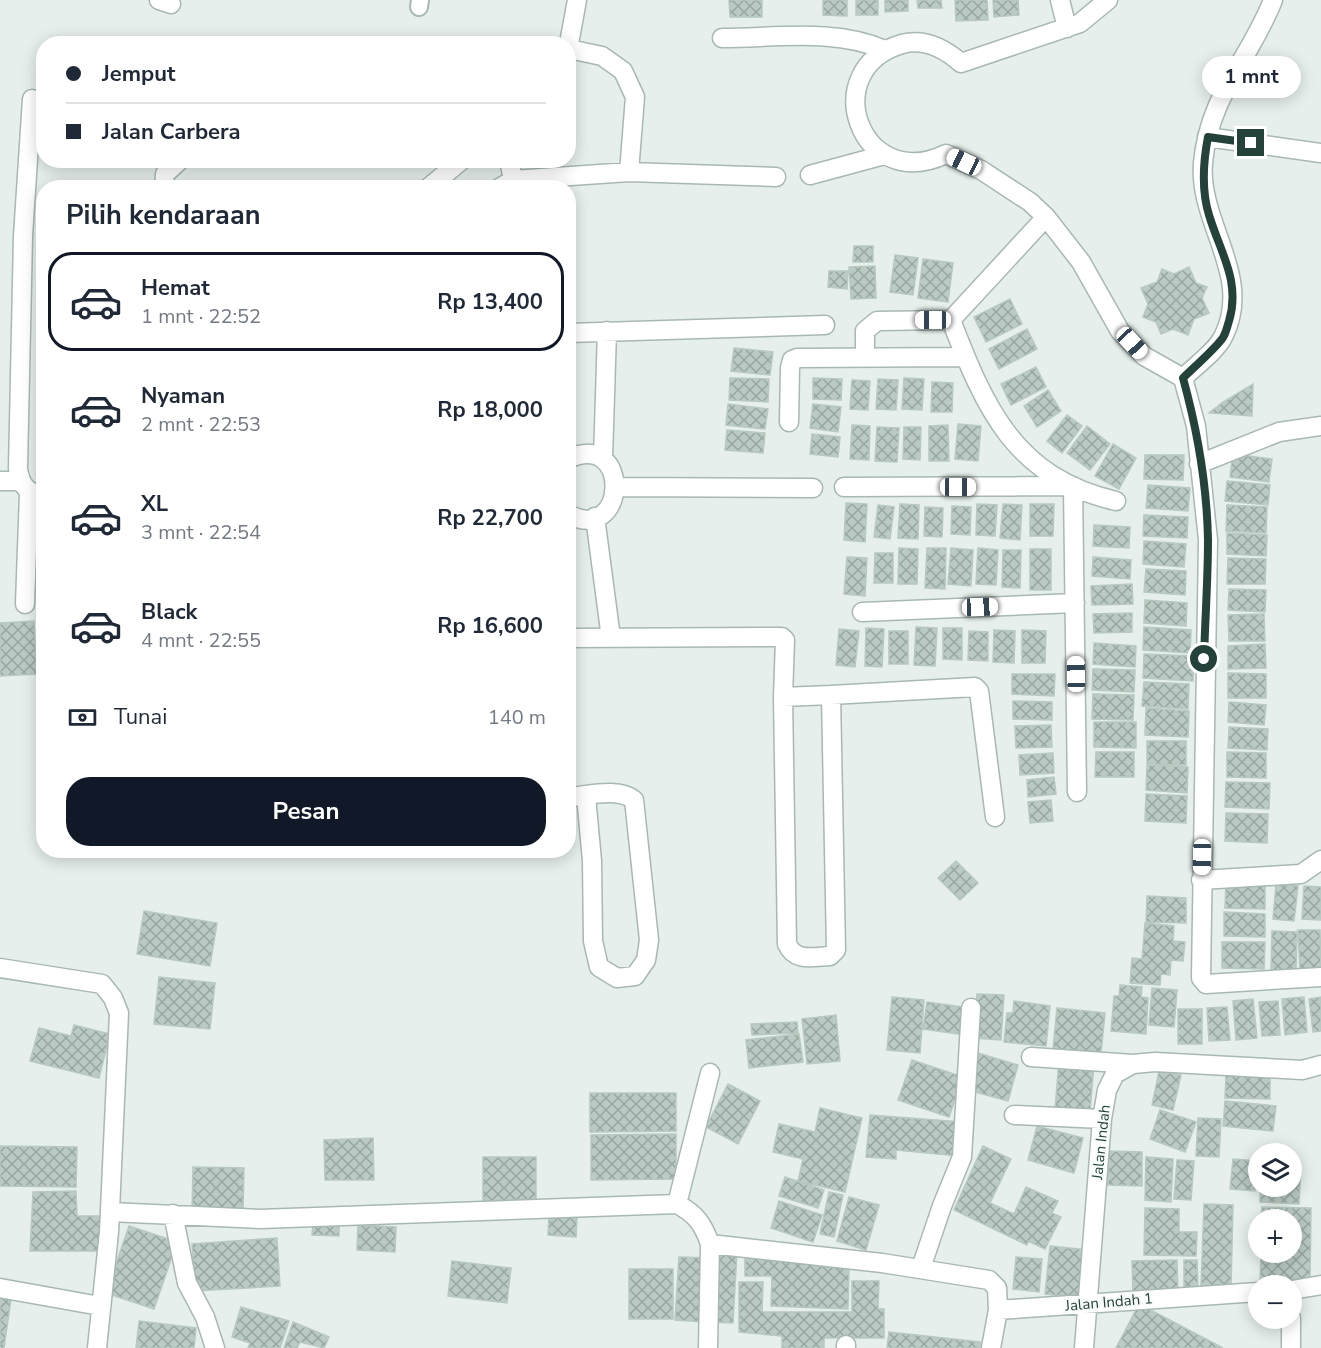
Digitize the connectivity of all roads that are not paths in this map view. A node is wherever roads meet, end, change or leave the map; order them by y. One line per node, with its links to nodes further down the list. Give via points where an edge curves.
1 (577, 0): 6 (street)
2 (1060, 0): 5 (street)
3 (1108, 0): 5 (street)
4 (1273, 0): 11 (street, via 1262,28 1216,105)
5 (1067, 28): 8 (street, via 961,63 950,53 922,43)
6 (570, 36)
7 (722, 38): 8 (street, via 843,37)
8 (885, 50): 13 (street, via 862,74 855,99 859,125 873,147)
9 (576, 51): 15 (street, via 602,56 623,71 635,97)
10 (32, 99): 38 (street, via 23,236)
11 (1208, 137): 12 (street); 27 (street, via 1203,189 1233,280 1233,308 1224,337)
12 (1321, 153)
13 (884, 154): 16 (street); 20 (street, via 909,163 946,154 981,170)
14 (452, 168): 18 (street)
15 (629, 172): 17 (street); 19 (street)
16 (810, 175)
17 (776, 177)
18 (438, 180)
19 (547, 180)
20 (1046, 217): 21 (street); 27 (street, via 1081,261 1120,331 1144,356)
21 (951, 320): 25 (street, via 877,321 865,331); 26 (street)
22 (825, 325): 23 (street)
23 (607, 331): 24 (street); 31 (street)
24 (576, 333)
25 (865, 357): 26 (street); 28 (street, via 792,360)
26 (965, 357): 34 (street, via 1001,428 1038,465)
27 (1183, 378): 32 (street, via 1196,426)
28 (789, 423)
29 (1321, 426): 32 (street, via 1279,432)
30 (576, 456): 31 (street)
31 (603, 459): 35 (street, via 613,471)
32 (1199, 464): 53 (street, via 1208,540)
33 (0, 482): 38 (street)
34 (1073, 486): 36 (street); 39 (street, via 1089,495); 42 (street)
35 (617, 487): 37 (street); 41 (street, via 606,511)
36 (844, 487)
37 (813, 488)
38 (31, 490): 43 (street)
39 (1116, 501)
40 (576, 516): 41 (street)
41 (595, 517): 45 (street)
42 (1075, 603): 44 (street); 49 (street)
43 (25, 604)
44 (862, 612)
45 (611, 638): 46 (street); 48 (street, via 782,637)
46 (576, 639)
47 (831, 695): 48 (street); 48 (street, via 836,950 830,956 799,958 788,944); 51 (street, via 975,687 979,691)
48 (783, 697)
49 (1077, 792)
50 (577, 797): 50 (street, via 592,861 592,941 599,967 617,978 635,976 646,960 649,940 634,800 622,794)
51 (995, 818)
52 (1321, 860): 53 (street, via 1301,874)
53 (1202, 880): 55 (street, via 1202,982)
54 (0, 968): 64 (street, via 102,984 113,998 119,1013)
55 (1321, 977)
56 (971, 1008): 67 (street, via 963,1156)
57 (1031, 1057): 58 (street)
58 (1133, 1064): 59 (street, via 1293,1070); 62 (street, Jalan Indah, via 1115,1074 1107,1090)
59 (1321, 1065)
60 (710, 1073): 63 (street)
61 (1014, 1116): 62 (street)
62 (1102, 1119): 72 (street, Jalan Indah)
63 (677, 1204): 65 (street, via 260,1219); 66 (street, via 691,1211 703,1225)
64 (110, 1212): 65 (street); 73 (street)
65 (173, 1214): 77 (street, via 187,1283)
66 (710, 1244): 67 (street); 78 (street)
67 (921, 1269): 74 (street, via 989,1280 997,1288)
68 (1321, 1285): 70 (street)
69 (0, 1288): 73 (street)
70 (1302, 1288)
71 (1248, 1293): 72 (street, Jalan Indah 1)
72 (1089, 1303): 74 (street, Jalan Indah 1); 80 (street, Jalan Indah)
73 (100, 1306): 76 (street)
74 (998, 1310): 79 (street)
75 (1291, 1329): 81 (street)
76 (97, 1348)
77 (215, 1348)
78 (708, 1348)
79 (991, 1348)
80 (1084, 1348)
81 (1291, 1348)

